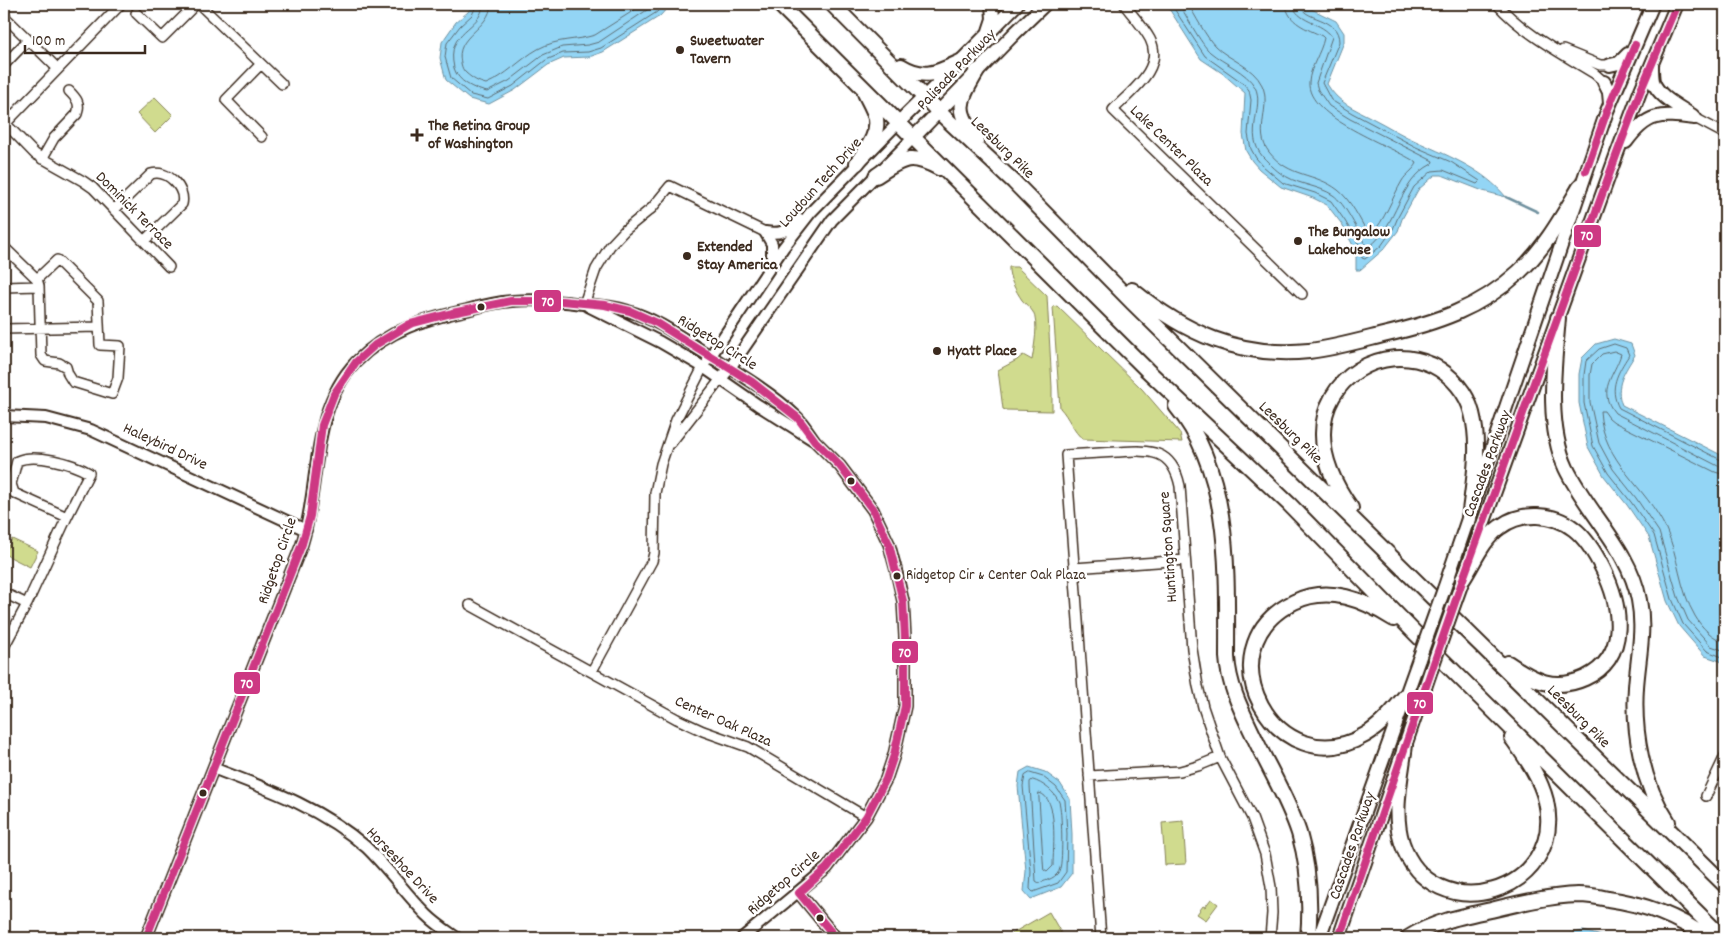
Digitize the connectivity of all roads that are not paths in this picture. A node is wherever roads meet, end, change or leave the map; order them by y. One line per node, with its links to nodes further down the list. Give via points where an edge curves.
1 (121, 4): 24 (street)
2 (197, 4): 12 (street, via 162,38); 20 (street)
3 (779, 4): 28 (highway)
4 (832, 4): 18 (highway, Leesburg Pike)
5 (992, 4): 14 (main road, via 994,10)
6 (1017, 4): 14 (main road, Palisade Parkway)
7 (1045, 4): 25 (main road, Palisade Parkway)
8 (1124, 4): 56 (street, Lake Center Plaza, via 1150,39 1154,55 1150,71 1113,110)
9 (1497, 4): 16 (street)
10 (1653, 4): 17 (main road, Cascades Parkway)
11 (1677, 4): 21 (main road, Cascades Parkway)
12 (136, 13)
13 (4, 16): 15 (street)
14 (989, 32): 19 (main road, Palisade Parkway)
15 (28, 40): 22 (street); 24 (street)
16 (1548, 44): 23 (street); 26 (street)
17 (1633, 48): 23 (main road, via 1619,63); 31 (main road, Cascades Parkway)
18 (884, 56): 19 (highway, via 919,74 932,74); 30 (highway, Leesburg Pike)
19 (960, 62): 30 (main road, Palisade Parkway)
20 (261, 64): 27 (street); 37 (street, via 226,100)
21 (1652, 64): 33 (main road, via 1656,87); 39 (main road, Cascades Parkway)
22 (4, 65)
23 (1610, 66)
24 (57, 68): 35 (street)
25 (977, 71): 32 (main road, Palisade Parkway); 44 (highway, via 963,95 962,118)
26 (1604, 82): 31 (main road)
27 (282, 84)
28 (860, 84): 34 (highway); 41 (highway, via 876,116 877,125)
29 (69, 91): 40 (street, via 77,98 79,109 54,138)
30 (926, 97): 32 (highway, Leesburg Pike); 34 (main road, Palisade Parkway)
31 (1610, 103): 45 (main road, Cascades Parkway)
32 (939, 112): 38 (main road, Palisade Parkway); 44 (highway, Leesburg Pike)
33 (1695, 118): 36 (street); 39 (main road, via 1672,115 1650,118 1640,124)
34 (899, 122): 38 (highway); 41 (street, Loudoun Tech Drive)
35 (4, 124): 40 (street, Dominick Terrace)
36 (1725, 134)
37 (262, 137)
38 (913, 138): 42 (street, Loudoun Tech Drive); 43 (highway)
39 (1616, 156): 58 (main road, Cascades Parkway)
40 (42, 159): 46 (street, Dominick Terrace, via 83,181)
41 (857, 163): 47 (street, Loudoun Tech Drive)
42 (876, 176): 43 (highway, via 911,158 929,163); 64 (street, Loudoun Tech Drive, via 832,220)
43 (951, 176): 65 (highway)
44 (1014, 182): 51 (highway, Leesburg Pike)
45 (1580, 186): 51 (highway, via 1534,257 1484,299 1436,322 1309,351 1243,348 1197,333 1152,307); 71 (main road, Cascades Parkway)
46 (114, 210): 49 (street, Dominick Terrace); 49 (street, via 156,172 166,174 180,188 182,204)
47 (811, 212): 48 (street, via 783,232); 52 (street, Loudoun Tech Drive)
48 (765, 232): 52 (street, via 773,248); 57 (street, via 670,186 652,208 610,246 596,269)
49 (144, 241): 53 (street, Dominick Terrace)
50 (4, 247): 54 (street)
51 (1078, 247): 73 (highway, Leesburg Pike)
52 (771, 266): 62 (street, Loudoun Tech Drive)
53 (169, 267)
54 (38, 283): 55 (street); 59 (street, via 57,260 98,302); 60 (street)
55 (4, 287)
56 (1302, 294)
57 (584, 304): 62 (street, Ridgetop Circle, via 630,311 657,323); 63 (street, Ridgetop Circle, via 628,324); 72 (street, Ridgetop Circle, via 511,301 481,306 410,324 375,345 347,374 327,409)
58 (1558, 318): 76 (main road, Cascades Parkway); 93 (highway, via 1552,392 1557,436 1564,462 1591,511 1620,552 1632,576 1639,601 1642,636 1636,707 1644,767 1653,797 1666,818 1680,840)
59 (99, 327): 60 (street); 60 (street, via 100,345 120,346 118,378 112,394 73,382 66,367 45,361 41,355)
60 (40, 328): 61 (street)
61 (4, 329)
62 (711, 356): 63 (street, Loudoun Tech Drive); 64 (street, Ridgetop Circle)
63 (703, 368): 66 (street, Ridgetop Circle); 69 (street, via 676,420)
64 (730, 368): 66 (street, Loudoun Tech Drive); 68 (street, Ridgetop Circle, via 798,418)
65 (1147, 370): 80 (highway, via 1282,498); 102 (highway, via 1182,414 1210,469 1224,532 1229,675 1237,700 1298,831 1309,880)
66 (720, 380): 68 (street, Ridgetop Circle); 69 (street)
67 (4, 416): 72 (street, Haleybird Drive, via 46,418 91,430)
68 (815, 441): 92 (street, Ridgetop Circle, via 840,466 873,510 889,544 903,601 906,678 902,724 886,779)
69 (666, 449): 83 (street, via 657,479 652,561)
70 (67, 517): 70 (street, via 89,473 64,462 24,458 17,461 11,484 14,493); 78 (street)
71 (1469, 519): 73 (highway, via 1477,449 1469,402 1451,377 1423,361 1393,357 1380,360 1358,369 1342,384 1328,408 1323,433 1327,458 1337,486); 84 (main road, Cascades Parkway, bridge)
72 (306, 530): 89 (street, Ridgetop Circle)
73 (1381, 546): 81 (highway, Leesburg Pike)
74 (1185, 560): 75 (street); 75 (street, Huntington Square, via 1180,486 1178,476 1168,461 1146,450 1066,455); 88 (street, Huntington Square, via 1193,659 1203,707)
75 (1074, 568): 90 (street, Huntington Square)
76 (1463, 579): 81 (highway, via 1485,542 1501,526 1525,517 1548,517 1567,525 1585,540 1604,572 1616,603 1618,630 1610,655 1596,672 1571,683 1553,684 1536,680); 86 (main road, Cascades Parkway, bridge)
77 (4, 593): 78 (street)
78 (27, 604): 82 (street)
79 (470, 605): 83 (street, Center Oak Plaza)
80 (1416, 634): 84 (highway, via 1358,600 1315,595 1290,604 1270,620 1260,635 1252,660 1253,686 1263,710 1288,735 1312,744 1338,744 1363,736 1383,721); 85 (highway)
81 (1474, 639): 93 (highway, Leesburg Pike)
82 (4, 647)
83 (592, 671): 92 (street, Center Oak Plaza, via 677,719 748,747)
84 (1406, 695): 103 (main road, Cascades Parkway)
85 (1496, 714): 86 (highway, via 1537,776 1548,820 1543,845 1535,861 1517,880 1494,891 1476,894 1450,890 1427,878 1410,859 1402,843 1398,823); 107 (highway)
86 (1405, 745): 104 (main road, Cascades Parkway)
87 (1725, 756): 91 (street)
88 (1220, 757): 90 (street, via 1180,771); 101 (street, Huntington Square, via 1252,818 1265,854 1271,887)
89 (214, 768): 96 (street, Ridgetop Circle); 97 (street, Horseshoe Drive, via 291,798 335,823 367,848 428,916)
90 (1089, 776): 100 (street, Huntington Square)
91 (1706, 796)
92 (866, 817): 95 (street, Ridgetop Circle, via 828,868)
93 (1706, 865): 94 (highway, Leesburg Pike)
94 (1725, 885)
95 (799, 893): 98 (street, Ridgetop Circle); 99 (street)
96 (146, 938)
97 (457, 938)
98 (742, 938)
99 (836, 938)
100 (1101, 938)
101 (1270, 938)
102 (1308, 938)
103 (1319, 938)
104 (1339, 938)
105 (1408, 938): 106 (highway, via 1458,917 1526,902 1579,895 1623,901 1656,910)
106 (1707, 938)
107 (1723, 938)

